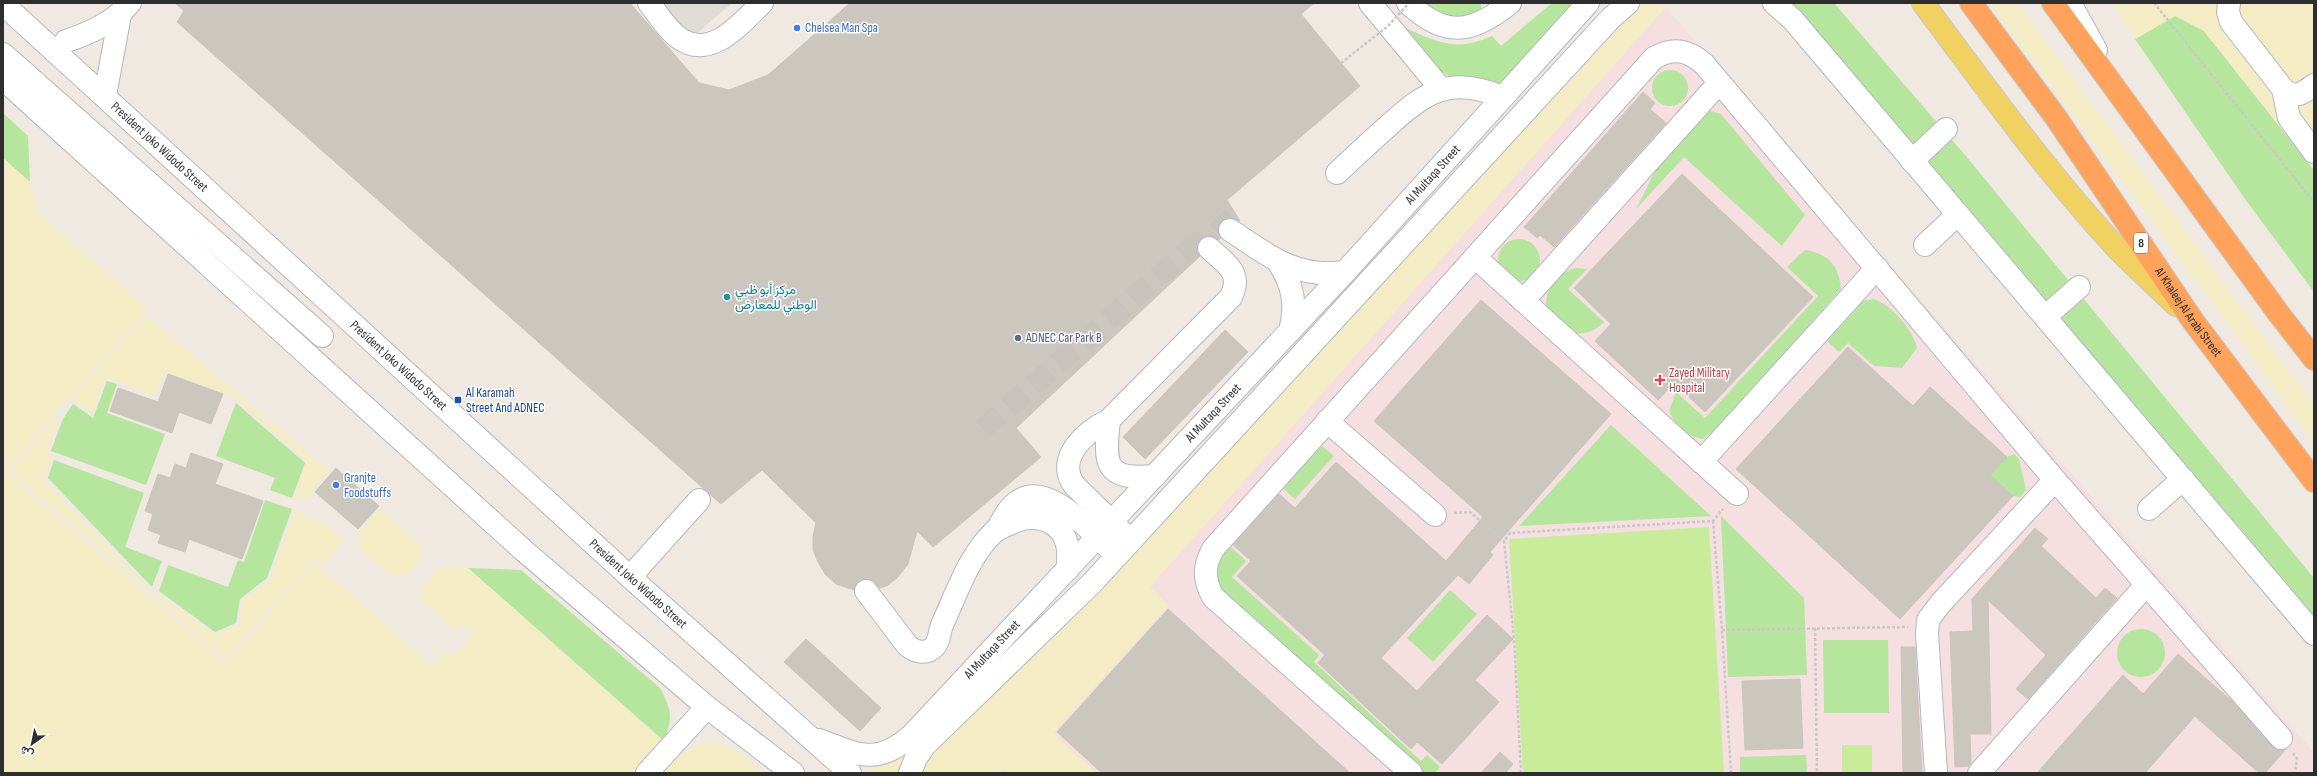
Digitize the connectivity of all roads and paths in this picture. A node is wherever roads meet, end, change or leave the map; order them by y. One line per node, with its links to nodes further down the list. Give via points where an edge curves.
1 (649, 3): 2 (street, via 680,39 695,45 708,45 723,39)
2 (762, 3)
3 (1370, 3): 26 (street)
4 (1408, 3): 5 (street, via 1430,21 1445,27 1462,28 1484,22); 21 (path, bridge, via 1388,26)
5 (1510, 3)
6 (1588, 3): 29 (street, Al Multaqa Street)
7 (1628, 3): 17 (street, Al Multaqa Street)
8 (1774, 3): 18 (street)
9 (1923, 3): 48 (main road, via 2079,206 2114,245)
10 (1971, 3): 48 (highway, Al Khaleej Al Arabi Street / 8, via 2057,119)
11 (2053, 3): 25 (highway)
12 (2070, 3): 25 (street)
13 (2154, 3): 36 (path)
14 (2229, 3): 28 (street, via 2231,22)
15 (12, 9): 19 (street); 30 (street, President Joko Widodo Street)
16 (125, 9): 19 (street, via 96,29); 27 (street)
17 (1616, 11): 66 (street, Al Multaqa Street)
18 (1788, 12): 34 (street)
19 (66, 41): 27 (street)
20 (3, 54): 50 (street)
21 (1341, 63)
22 (3, 79): 75 (street, via 522,549)
23 (1719, 83): 41 (street, via 1695,56 1685,51 1674,50 1654,58); 43 (street); 46 (street)
24 (2314, 85): 28 (street, via 2302,94)
25 (2117, 88): 51 (highway)
26 (1441, 89): 29 (street, via 1468,87 1483,89); 35 (street, via 1409,107)
27 (106, 90): 30 (street)
28 (2288, 92): 32 (street); 33 (street, via 2289,118)
29 (1502, 97): 44 (street, Al Multaqa Street)
30 (120, 113): 68 (street, President Joko Widodo Street)
31 (1946, 130): 34 (street)
32 (2314, 130)
33 (2314, 152)
34 (1912, 161): 37 (street)
35 (1337, 173)
36 (2314, 202)
37 (1958, 214): 39 (street); 47 (street)
38 (1230, 230): 42 (street)
39 (1925, 245)
40 (1209, 248): 52 (street, via 1236,277 1236,288 1231,297)
41 (1475, 257): 46 (street); 53 (street)
42 (1278, 262): 44 (street, via 1310,273); 49 (street, via 1285,272 1293,295)
43 (1877, 268): 54 (street); 57 (street)
44 (1345, 272): 49 (street, Al Multaqa Street)
45 (2079, 287): 47 (street)
46 (1523, 301): 54 (street)
47 (2045, 317): 56 (street)
48 (2193, 321): 58 (highway, Al Khaleej Al Arabi Street / 8)
49 (1290, 331): 55 (street, Al Multaqa Street)
50 (322, 336)
51 (2314, 359)
52 (1109, 420): 55 (street, via 1106,455 1111,467 1122,476); 63 (street, via 1094,428 1072,452 1067,469 1069,478)
53 (1327, 421): 62 (street); 82 (street, via 1213,549 1207,560 1207,585 1213,597 1222,606)
54 (1701, 462): 59 (street)
55 (1155, 476): 63 (street, Al Multaqa Street)
56 (2183, 479): 61 (street); 74 (street)
57 (2055, 480): 69 (street); 71 (street, via 1931,614)
58 (2314, 481)
59 (1737, 494)
60 (699, 500): 68 (street)
61 (2149, 509)
62 (1435, 515): 65 (path, via 1470,512)
63 (1105, 530): 64 (street, via 1048,497 1036,495 1017,502); 66 (street); 67 (street, Al Multaqa Street)
64 (995, 531): 67 (street, via 1024,518 1045,519 1055,526 1066,542); 70 (street, via 974,559 941,627 933,635 915,634)
65 (1504, 541): 73 (path, via 1510,533 1713,521); 83 (path, via 1514,638)
66 (1124, 548): 81 (street, Al Multaqa Street, via 1092,583 925,745)
67 (1068, 569): 76 (street, Al Multaqa Street, via 933,714 898,747 887,752 863,755)
68 (630, 577): 76 (street, President Joko Widodo Street)
69 (2146, 585): 77 (street); 87 (street)
70 (874, 589)
71 (1927, 627): 72 (path); 86 (street)
72 (1814, 628): 73 (path); 85 (path)
73 (1722, 630): 84 (path)
74 (2314, 634)
75 (707, 707): 78 (street); 79 (street)
76 (807, 735): 80 (street, President Joko Widodo Street)
77 (2280, 738)
78 (648, 773)
79 (793, 773)
80 (850, 773)
81 (910, 773)
82 (1411, 773)
83 (1521, 773)
84 (1731, 773)
85 (1817, 773)
86 (1936, 773)
87 (1979, 773)

